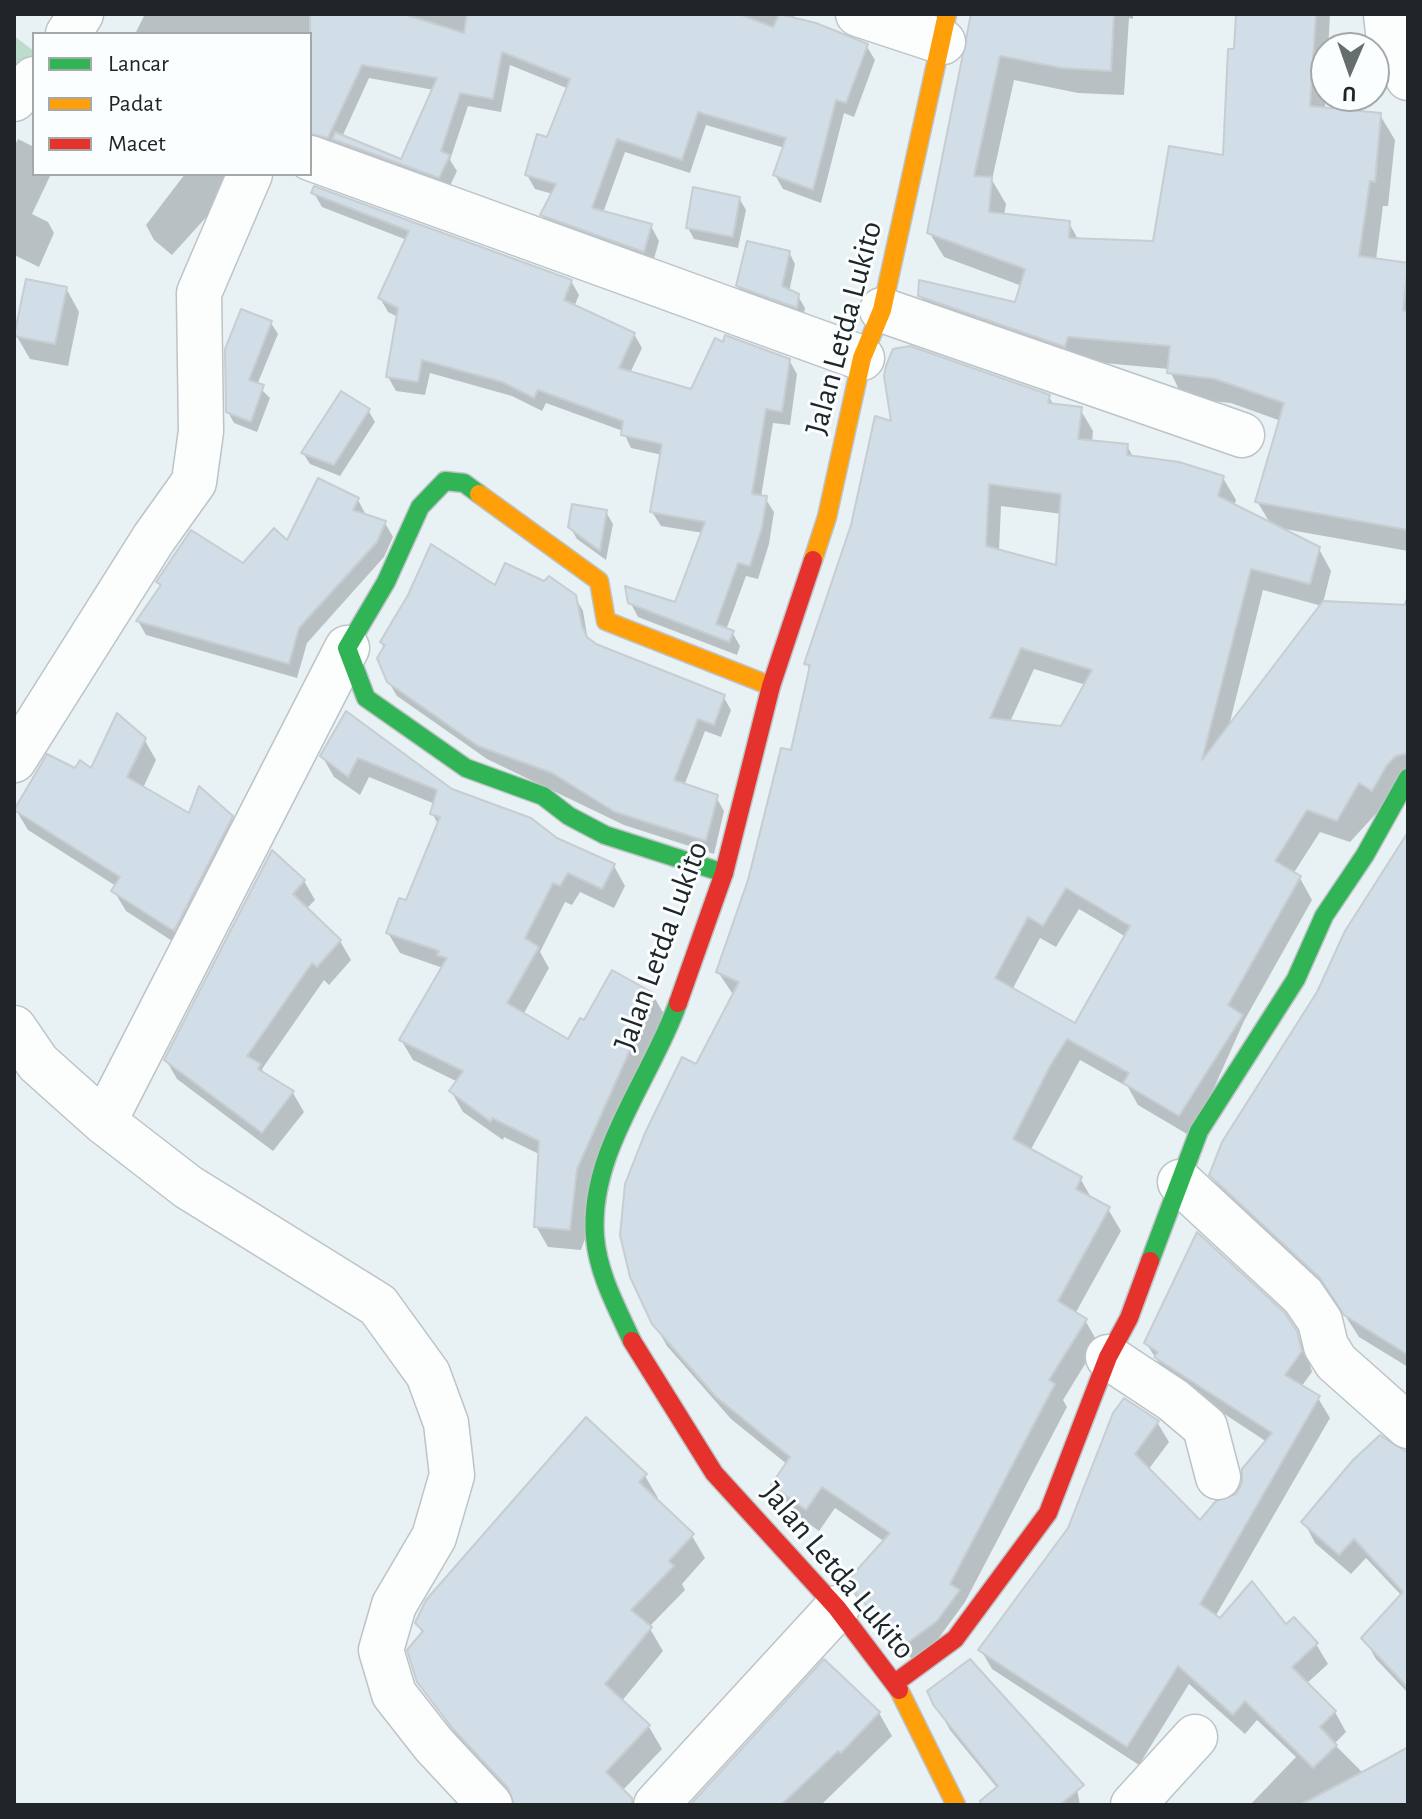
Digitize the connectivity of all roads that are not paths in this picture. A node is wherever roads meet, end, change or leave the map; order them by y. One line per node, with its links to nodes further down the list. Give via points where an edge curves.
1 (81, 14): 5 (street)
2 (858, 14): 4 (street)
3 (1386, 14): 6 (street, via 1388,33)
4 (945, 28): 11 (street, Jalan Letda Lukito)
5 (69, 32)
6 (1408, 78)
7 (32, 81): 8 (street)
8 (14, 99)
9 (312, 159): 12 (street)
10 (249, 176): 16 (street, via 199,293 201,431 194,482)
11 (882, 310): 12 (street, Jalan Letda Lukito); 13 (street)
12 (862, 358): 15 (street, Jalan Letda Lukito, via 827,517)
13 (1242, 435)
14 (347, 648): 15 (street, via 386,582 420,507 445,481 464,483 599,581 606,621); 18 (street, via 366,698 466,768 543,796 605,835); 20 (street)
15 (771, 686): 18 (street, Jalan Letda Lukito)
16 (14, 760)
17 (1408, 778): 21 (street, via 1324,916 1296,979 1199,1131)
18 (724, 873): 25 (street, Jalan Letda Lukito, via 671,1023 600,1178 598,1257 635,1346 714,1473)
19 (14, 1028): 20 (street, via 38,1063)
20 (104, 1122): 28 (street, via 188,1187 378,1305 428,1374 446,1423 452,1475 434,1537 394,1605 381,1650 394,1694)
21 (1180, 1182): 22 (street, via 1129,1318); 23 (street, via 1303,1296 1320,1321 1336,1362)
22 (1108, 1357): 24 (street, via 1205,1427); 26 (street, via 1048,1513 955,1639)
23 (1408, 1426)
24 (1218, 1477)
25 (837, 1608): 26 (street, Jalan Letda Lukito); 29 (street)
26 (895, 1683): 30 (street, Jalan Letda Lukito)
27 (1195, 1737): 31 (street)
28 (490, 1805)
29 (656, 1805)
30 (956, 1805)
31 (1133, 1805)

